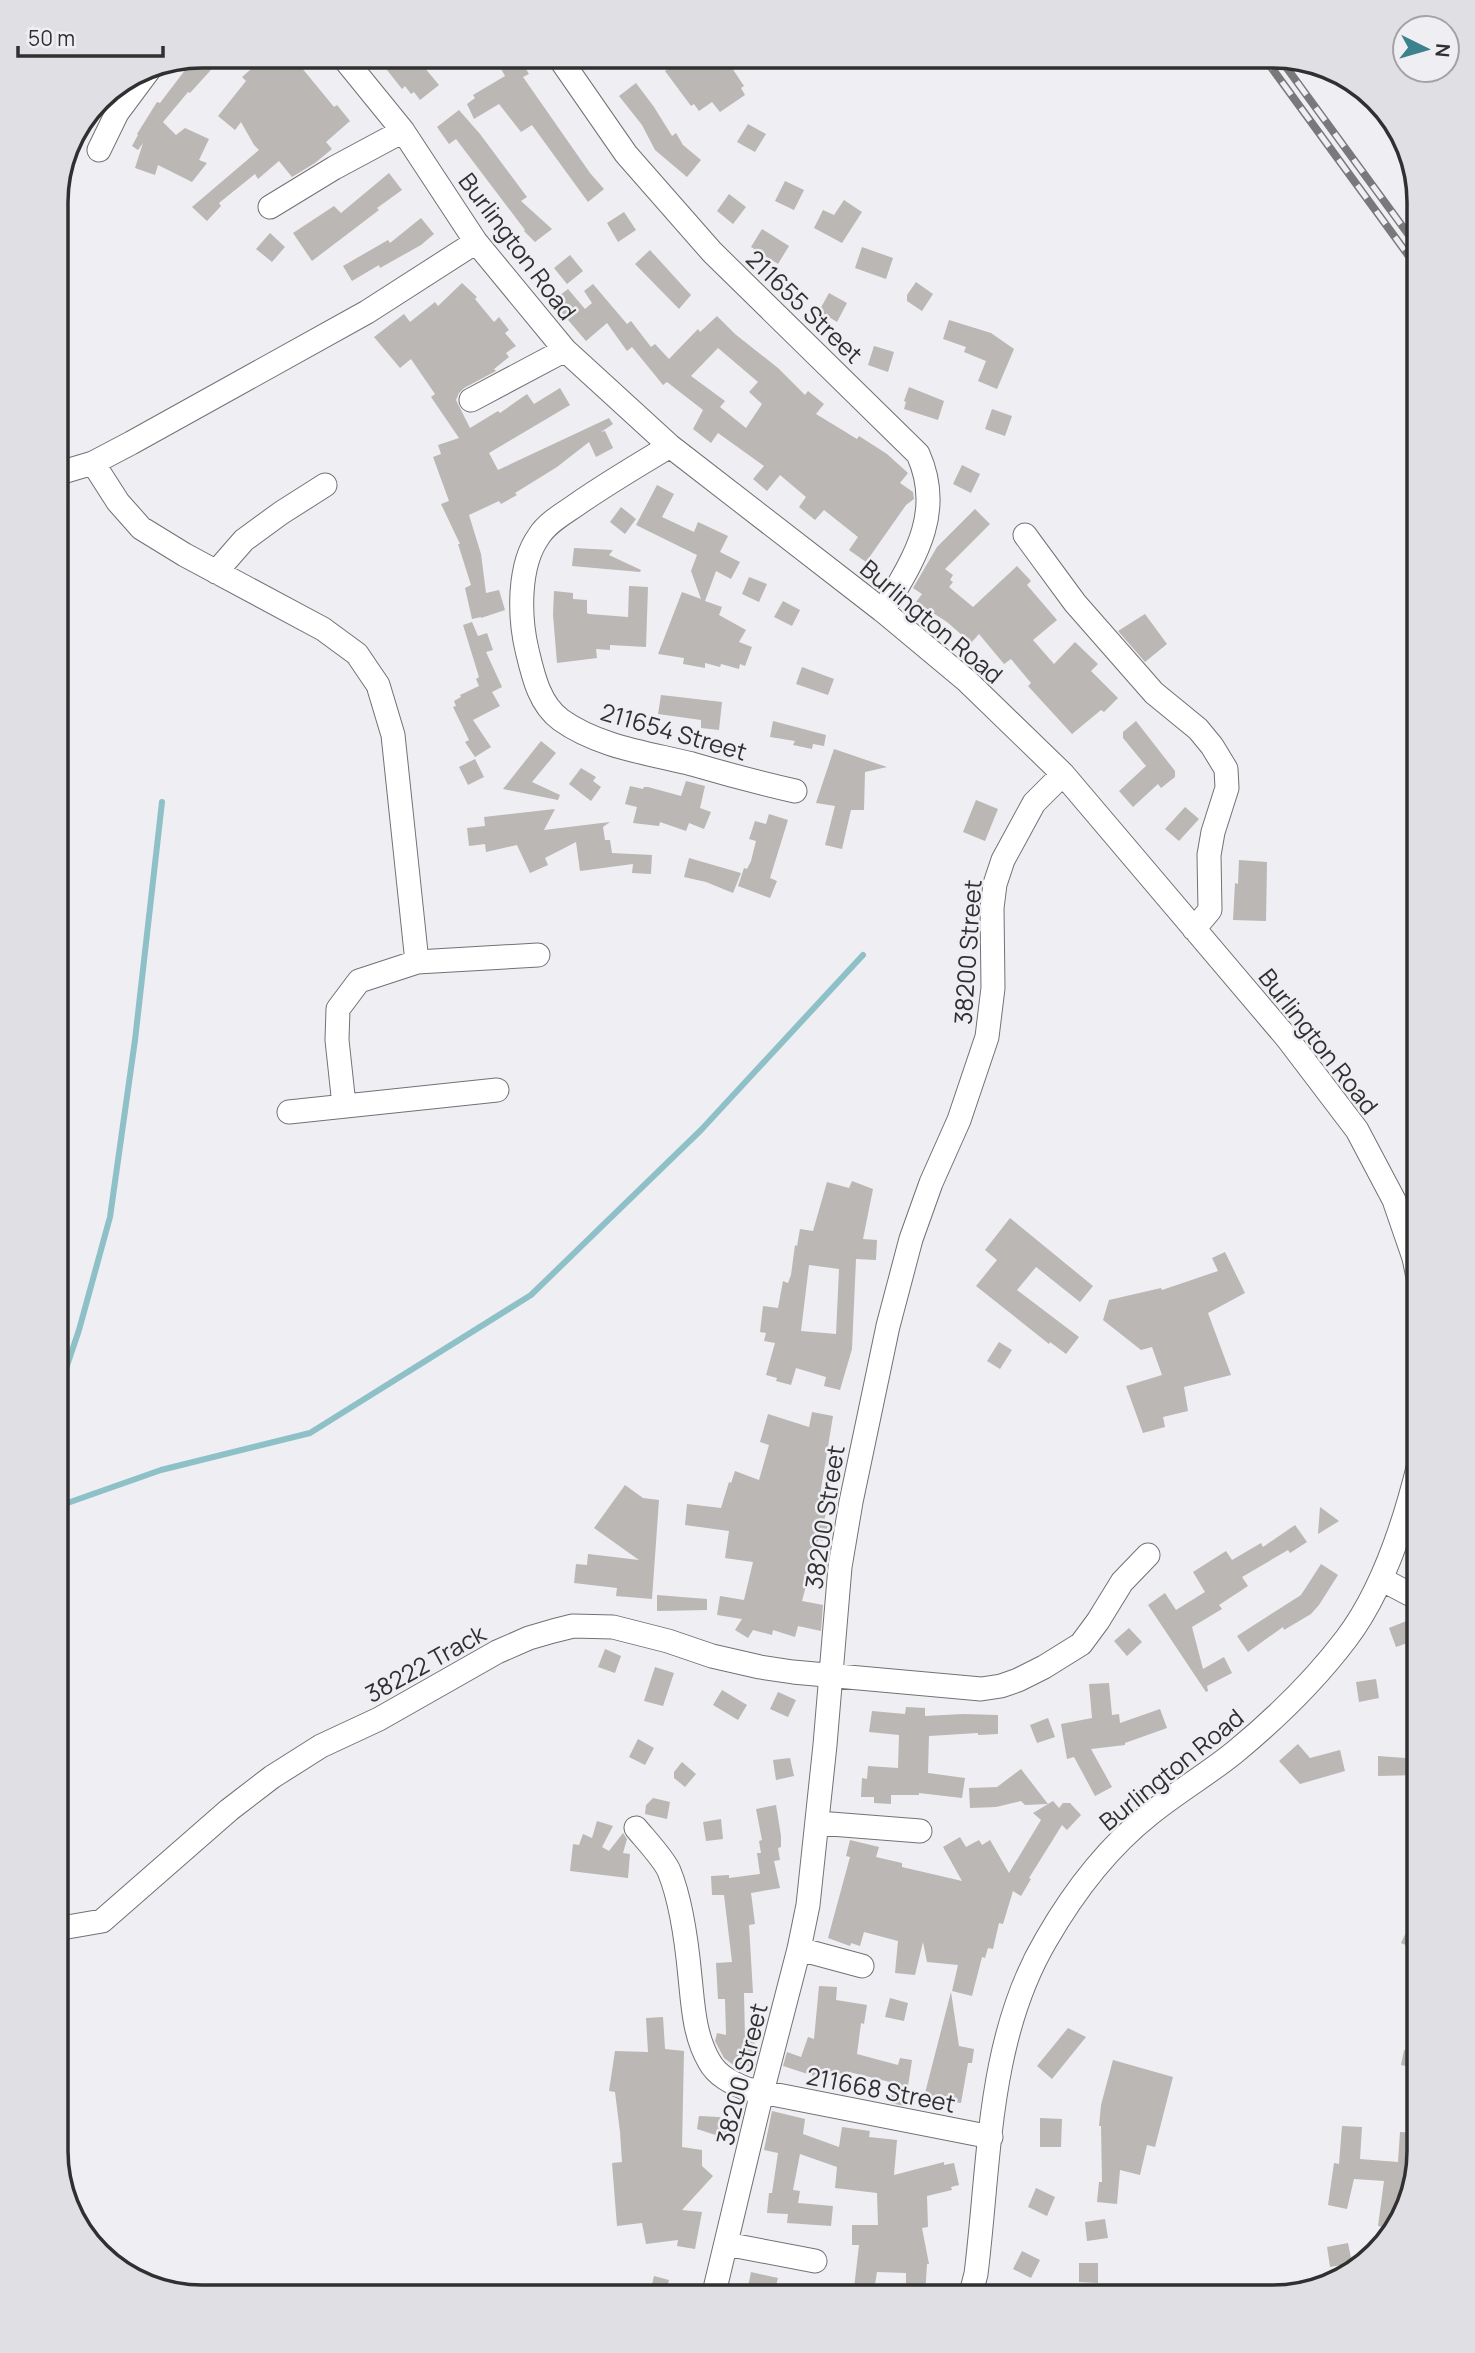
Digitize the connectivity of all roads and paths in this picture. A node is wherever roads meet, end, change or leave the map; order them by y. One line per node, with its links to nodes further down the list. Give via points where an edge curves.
1 (353, 69): 4 (street, Burlington Road)
2 (567, 69): 16 (street, 211655 Street, via 626,154 712,252 918,454 927,479 928,517 922,541)
3 (138, 84): 5 (street, via 117,113)
4 (403, 131): 6 (street); 7 (street, Burlington Road)
5 (99, 150)
6 (270, 207)
7 (476, 242): 8 (street, Burlington Road); 11 (street, via 367,312)
8 (565, 350): 9 (street); 10 (street, Burlington Road)
9 (471, 400)
10 (670, 446): 16 (street, Burlington Road); 18 (street, 211654 Street, via 540,533 527,561 522,601 534,677 549,710 592,737)
11 (93, 463): 12 (street); 15 (street, via 141,528)
12 (69, 470)
13 (325, 485): 15 (street, via 244,540)
14 (1025, 535): 19 (street, via 1083,613 1154,693 1198,729 1226,769 1227,788 1209,855 1210,910)
15 (216, 572): 21 (street, via 323,629 357,654 378,685 393,735)
16 (883, 611): 17 (street, Burlington Road, via 967,681)
17 (1063, 774): 19 (street, Burlington Road); 30 (street, 38200 Street, via 1034,803 995,884 987,1037 911,1238 888,1326 850,1502)
18 (795, 790)
19 (1194, 929): 25 (street, Burlington Road, via 1287,1038 1357,1130 1394,1200)
20 (538, 955): 21 (street)
21 (417, 961): 23 (street, via 359,981 338,1009)
22 (498, 1090): 23 (street)
23 (344, 1105): 24 (street)
24 (289, 1112)
25 (1407, 1238)
26 (1407, 1509): 28 (street, Burlington Road)
27 (1148, 1555): 30 (street, 38222 Track, via 1122,1582 1081,1644 1001,1686 981,1689)
28 (1381, 1579): 29 (street); 38 (street, Burlington Road, via 1347,1638 1278,1713 1234,1753 1147,1816 1083,1882 1045,1942 1011,2016)
29 (1407, 1593)
30 (831, 1674): 31 (street, 38200 Street); 34 (street, 38222 Track, via 760,1667 612,1627 573,1626 529,1638 321,1746 272,1777 102,1921)
31 (818, 1823): 33 (street); 35 (street, 38200 Street)
32 (636, 1828): 37 (street, 211668 Street, via 668,1868 686,1948 695,2020 709,2062 731,2083)
33 (920, 1831)
34 (68, 1927)
35 (799, 1948): 36 (street); 37 (street, 38200 Street)
36 (862, 1966)
37 (762, 2092): 38 (street, 211668 Street); 39 (street, 38200 Street)
38 (990, 2137): 42 (street, Burlington Road)
39 (726, 2244): 40 (street); 41 (street, 38200 Street)
40 (815, 2262)
41 (716, 2284)
42 (972, 2285)

